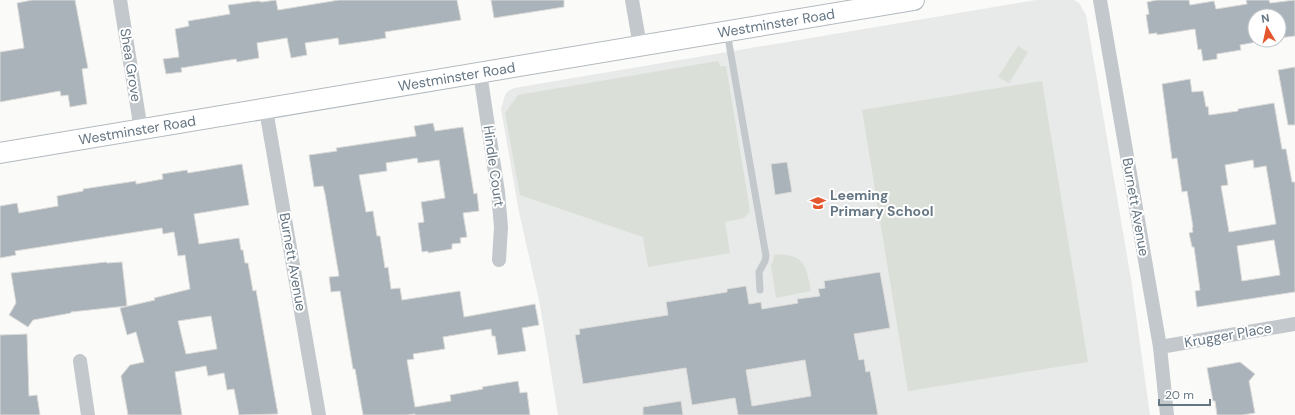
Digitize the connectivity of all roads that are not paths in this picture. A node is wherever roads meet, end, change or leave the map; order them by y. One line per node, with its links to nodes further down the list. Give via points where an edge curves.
1 (120, 0): 9 (street, Shea Grove)
2 (632, 0): 6 (street)
3 (914, 0): 5 (main road, Westminster Road)
4 (1100, 0): 14 (street, Burnett Avenue)
5 (727, 32): 6 (main road, Westminster Road); 12 (lane, via 766,256 759,272)
6 (640, 46): 7 (main road, Westminster Road)
7 (480, 73): 8 (main road, Westminster Road); 11 (street, Hindle Court, via 498,192 501,227)
8 (266, 110): 9 (main road, Westminster Road); 17 (street, Burnett Avenue)
9 (141, 130): 10 (main road, Westminster Road)
10 (0, 154)
11 (499, 260)
12 (760, 290)
13 (1295, 324): 14 (street, Krugger Place)
14 (1160, 347): 18 (street, Burnett Avenue)
15 (80, 361): 16 (street)
16 (88, 415)
17 (319, 415)
18 (1167, 415)

